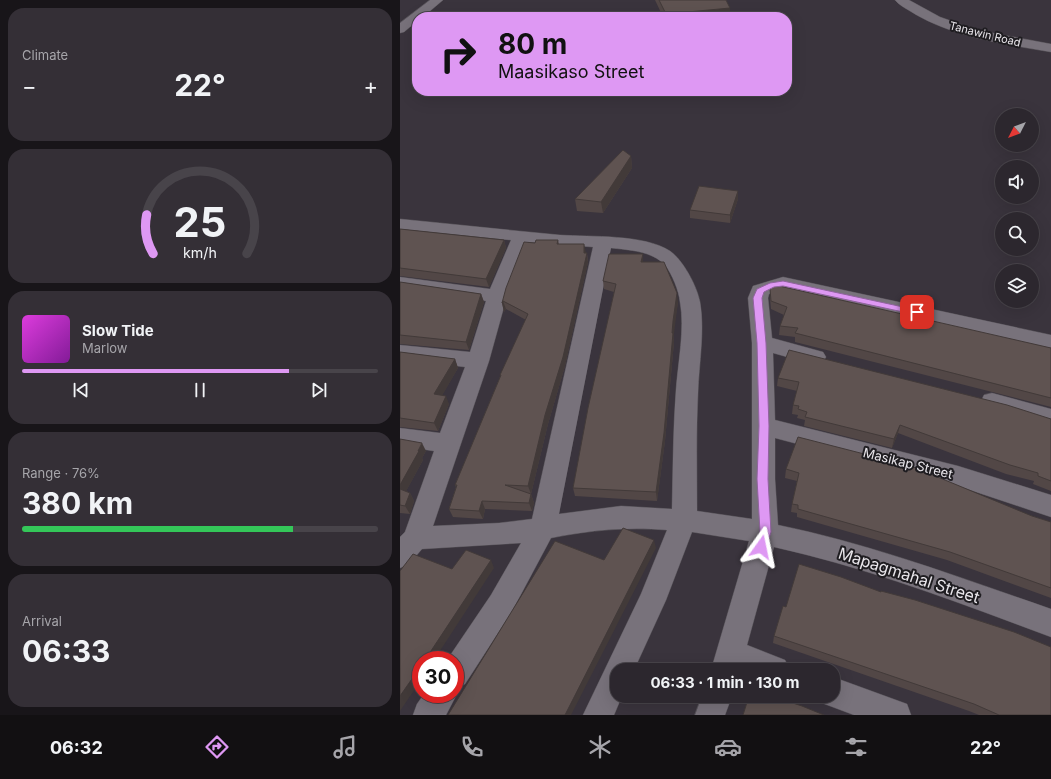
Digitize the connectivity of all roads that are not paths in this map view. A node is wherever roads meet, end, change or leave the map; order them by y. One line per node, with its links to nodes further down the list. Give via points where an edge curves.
1 (437, 0): 3 (street)
2 (901, 0): 6 (street, Tanawin Road, via 934,19 972,33)
3 (422, 12)
4 (412, 20): 5 (street)
5 (400, 29)
6 (1051, 48)
7 (400, 224): 8 (street)
8 (521, 237): 9 (street); 11 (street)
9 (603, 243): 23 (street, via 628,244 662,254 672,262 687,290 691,325); 24 (street)
10 (400, 283): 11 (street)
11 (497, 296): 15 (street)
12 (1051, 342): 13 (street, via 778,284 760,290 758,298)
13 (762, 343): 16 (street); 19 (street)
14 (400, 352): 15 (street)
15 (478, 361): 21 (street)
16 (838, 362)
17 (974, 397): 18 (street)
18 (1051, 418)
19 (764, 426): 22 (street, Masikap Street, via 958,476); 25 (street, via 762,479)
20 (400, 437): 21 (street)
21 (448, 443): 26 (street)
22 (1051, 506)
23 (684, 520): 24 (street, Mapagmahal Street, via 597,518); 25 (street, Mapagmahal Street); 30 (street, via 652,600)
24 (543, 528): 26 (street, Mapagmahal Street); 28 (street, via 501,604)
25 (765, 532): 27 (street, Mapagmahal Street, via 925,578); 29 (street)
26 (408, 547)
27 (1051, 623)
28 (464, 660)
29 (728, 662)
30 (622, 663)
31 (610, 689): 36 (street)
32 (840, 695): 38 (street)
33 (436, 703): 35 (street)
34 (714, 703): 37 (street)
35 (428, 715)
36 (598, 715)
37 (710, 715)
38 (896, 715)

